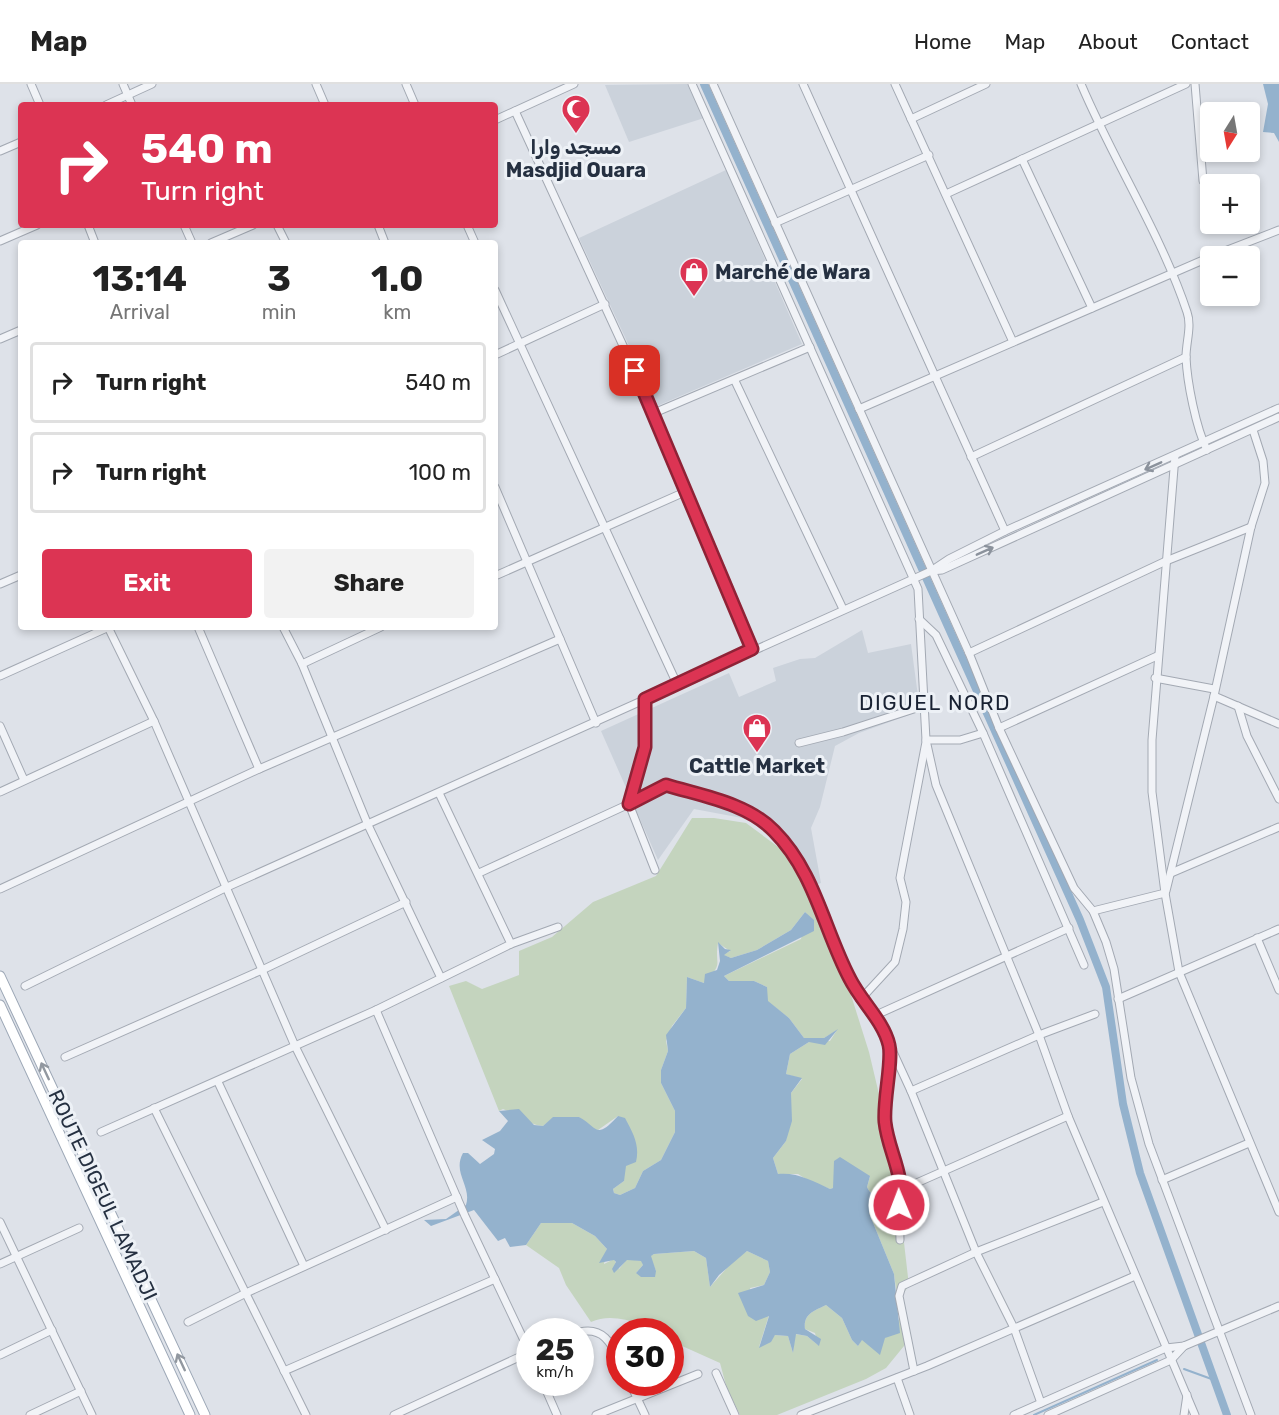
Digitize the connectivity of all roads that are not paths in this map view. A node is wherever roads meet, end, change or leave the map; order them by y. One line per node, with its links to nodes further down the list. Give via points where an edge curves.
1 (31, 84): 16 (street)
2 (123, 84): 15 (street)
3 (152, 84): 15 (street)
4 (316, 84): 19 (street)
5 (406, 84): 20 (street)
6 (574, 84): 21 (street)
7 (692, 84): 48 (street)
8 (713, 84): 32 (street)
9 (803, 84): 30 (street)
10 (895, 84): 23 (street)
11 (986, 84): 23 (street)
12 (1081, 84): 24 (street)
13 (1186, 84): 24 (street)
14 (1196, 84): 29 (street)
15 (128, 95): 17 (street); 18 (street)
16 (39, 102)
17 (112, 102)
18 (131, 102)
19 (324, 102)
20 (414, 102)
21 (516, 111): 22 (street); 42 (street)
22 (498, 119)
23 (911, 119): 27 (street)
24 (1099, 126): 28 (street); 40 (street)
25 (18, 143): 26 (street)
26 (0, 152)
27 (929, 155): 30 (street); 31 (street)
28 (1022, 159): 31 (street); 43 (street)
29 (1202, 174)
30 (849, 189): 32 (street); 51 (street)
31 (946, 194): 46 (street)
32 (775, 223): 54 (street)
33 (30, 228): 37 (street)
34 (246, 228): 36 (street)
35 (1279, 230): 38 (street)
36 (218, 240)
37 (0, 241)
38 (1239, 246)
39 (1200, 262): 40 (street)
40 (1172, 273): 43 (street); 50 (street, via 1188,315)
41 (498, 297): 47 (street)
42 (605, 304): 47 (street); 55 (street)
43 (1092, 308): 46 (street)
44 (18, 331): 45 (street)
45 (0, 339)
46 (1013, 342): 51 (street)
47 (519, 344): 49 (street); 65 (street)
48 (810, 348): 52 (street); 73 (street)
49 (498, 354)
50 (1186, 357): 59 (street); 61 (street)
51 (936, 378): 54 (street); 61 (street)
52 (735, 381): 55 (street); 75 (street)
53 (1279, 408): 57 (street)
54 (859, 410): 70 (street)
55 (654, 413): 63 (street)
56 (1279, 417): 57 (street)
57 (1265, 420): 58 (street); 59 (street)
58 (1252, 430): 59 (street); 66 (street, via 1265,483)
59 (1206, 447): 60 (street); 62 (street)
60 (1175, 456): 62 (street); 67 (street, one-way to 67)
61 (971, 457): 67 (street)
62 (1174, 465): 69 (street); 70 (street, one-way to 62, via 942,570)
63 (687, 491): 65 (street); 83 (street)
64 (498, 495): 68 (street)
65 (604, 527): 68 (street); 89 (street)
66 (1251, 527): 69 (street); 90 (street)
67 (1005, 531): 70 (street)
68 (527, 561): 71 (street); 82 (street)
69 (1166, 561): 84 (street); 85 (street)
70 (929, 572): 73 (street); 84 (street)
71 (498, 575)
72 (18, 576): 74 (street)
73 (916, 578): 75 (street); 76 (street)
74 (0, 584)
75 (843, 609): 83 (street)
76 (919, 619): 92 (street); 99 (street, via 936,635)
77 (102, 630): 87 (street)
78 (110, 630): 94 (street)
79 (199, 630): 103 (street)
80 (285, 630): 86 (street)
81 (372, 630): 86 (street)
82 (560, 639): 95 (street); 100 (street)
83 (752, 649): 89 (street)
84 (969, 653): 98 (street)
85 (1157, 656): 88 (street); 98 (street)
86 (302, 664): 100 (street)
87 (0, 676)
88 (1155, 678): 90 (street); 117 (street, via 1152,792)
89 (677, 684): 91 (street)
90 (1214, 692): 93 (street); 114 (street)
91 (645, 699): 95 (street); 109 (street, via 645,747)
92 (926, 705): 101 (street); 102 (street)
93 (1238, 706): 96 (street); 107 (street, via 1247,736)
94 (154, 721): 104 (street); 108 (street)
95 (596, 723): 106 (street)
96 (1279, 724)
97 (0, 726): 104 (street)
98 (999, 728): 119 (street, via 1074,888)
99 (983, 733): 101 (street, via 960,740); 121 (street)
100 (332, 736): 103 (street); 110 (street)
101 (926, 740): 125 (street, via 936,785); 134 (street, via 900,878 906,902 903,930 895,962)
102 (799, 743)
103 (259, 769): 108 (street)
104 (24, 780): 105 (street)
105 (0, 792)
106 (440, 793): 110 (street); 113 (street)
107 (1279, 799)
108 (190, 802): 115 (street); 116 (street)
109 (629, 804): 112 (street); 113 (street); 134 (street, via 666,785 737,807 774,830 811,881 840,961)
110 (368, 825): 115 (street); 118 (street)
111 (1279, 827): 114 (street)
112 (655, 870)
113 (479, 873): 124 (street)
114 (1171, 873): 117 (street)
115 (225, 888): 127 (street); 131 (street)
116 (0, 889)
117 (1165, 893): 119 (street); 128 (street)
118 (405, 902): 127 (street); 130 (street)
119 (1093, 911): 133 (street, via 1114,969)
120 (558, 927): 124 (street)
121 (1069, 928): 125 (street); 126 (street)
122 (1279, 929): 123 (street)
123 (1257, 938): 128 (street); 132 (street)
124 (512, 944): 130 (street)
125 (1006, 957): 138 (street); 139 (street)
126 (1084, 965)
127 (262, 970): 140 (street); 142 (street)
128 (1179, 972): 133 (street); 148 (street)
129 (0, 976): 190 (main road, ROUTE DIGEUL LAMADJI, one-way to 129)
130 (441, 978): 136 (street)
131 (25, 986)
132 (1279, 990)
133 (1118, 999): 150 (street, via 1131,1078)
134 (861, 1000): 138 (street)
135 (0, 1005): 189 (main road)
136 (376, 1010): 140 (street); 152 (street)
137 (1095, 1014): 139 (street)
138 (876, 1015): 141 (street)
139 (1039, 1035): 144 (street); 146 (street)
140 (295, 1046): 143 (street); 157 (street)
141 (890, 1046): 144 (street); 151 (street, via 885,1122)
142 (65, 1057)
143 (218, 1082): 145 (street); 162 (street)
144 (911, 1091): 149 (street)
145 (153, 1108): 147 (street); 165 (street)
146 (1068, 1116): 149 (street); 153 (street)
147 (100, 1132)
148 (1249, 1143): 150 (street); 154 (street)
149 (945, 1171): 151 (street); 159 (street)
150 (1162, 1180): 171 (street)
151 (903, 1189): 158 (street, via 899,1205)
152 (457, 1197): 157 (street); 164 (street)
153 (1103, 1202): 159 (street); 163 (street)
154 (1279, 1212)
155 (0, 1222): 160 (street)
156 (79, 1228): 160 (street)
157 (386, 1230): 162 (street)
158 (900, 1240)
159 (976, 1252): 169 (street); 178 (street, via 903,1286 899,1296)
160 (17, 1256): 161 (street); 170 (street)
161 (0, 1264)
162 (304, 1266): 165 (street)
163 (1136, 1275): 169 (street); 173 (street)
164 (495, 1279): 168 (street); 177 (street)
165 (246, 1293): 167 (street); 177 (street)
166 (1279, 1306): 171 (street)
167 (188, 1322)
168 (516, 1325)
169 (1014, 1328): 178 (street); 186 (street)
170 (52, 1330): 174 (street); 182 (street)
171 (1218, 1332): 172 (street); 203 (street)
172 (1184, 1346): 173 (street); 176 (street)
173 (1166, 1348): 176 (street); 186 (street)
174 (0, 1355)
175 (516, 1359): 192 (street)
176 (1171, 1360): 183 (street); 200 (street)
177 (284, 1371): 191 (street)
178 (914, 1371): 181 (street)
179 (716, 1373): 196 (street)
180 (698, 1374): 185 (street)
181 (897, 1378): 197 (street); 198 (street)
182 (81, 1391): 187 (street); 188 (street)
183 (1187, 1395): 201 (street); 202 (street)
184 (549, 1396): 193 (street)
185 (636, 1397): 194 (street); 195 (street)
186 (1041, 1403): 199 (street)
187 (30, 1415)
188 (92, 1415)
189 (190, 1415)
190 (205, 1415)
191 (306, 1415)
192 (394, 1415)
193 (558, 1415)
194 (596, 1415)
195 (645, 1415)
196 (735, 1415)
197 (801, 1415)
198 (910, 1415)
199 (1014, 1415)
200 (1048, 1415)
201 (1184, 1415)
202 (1195, 1415)
203 (1251, 1415)

